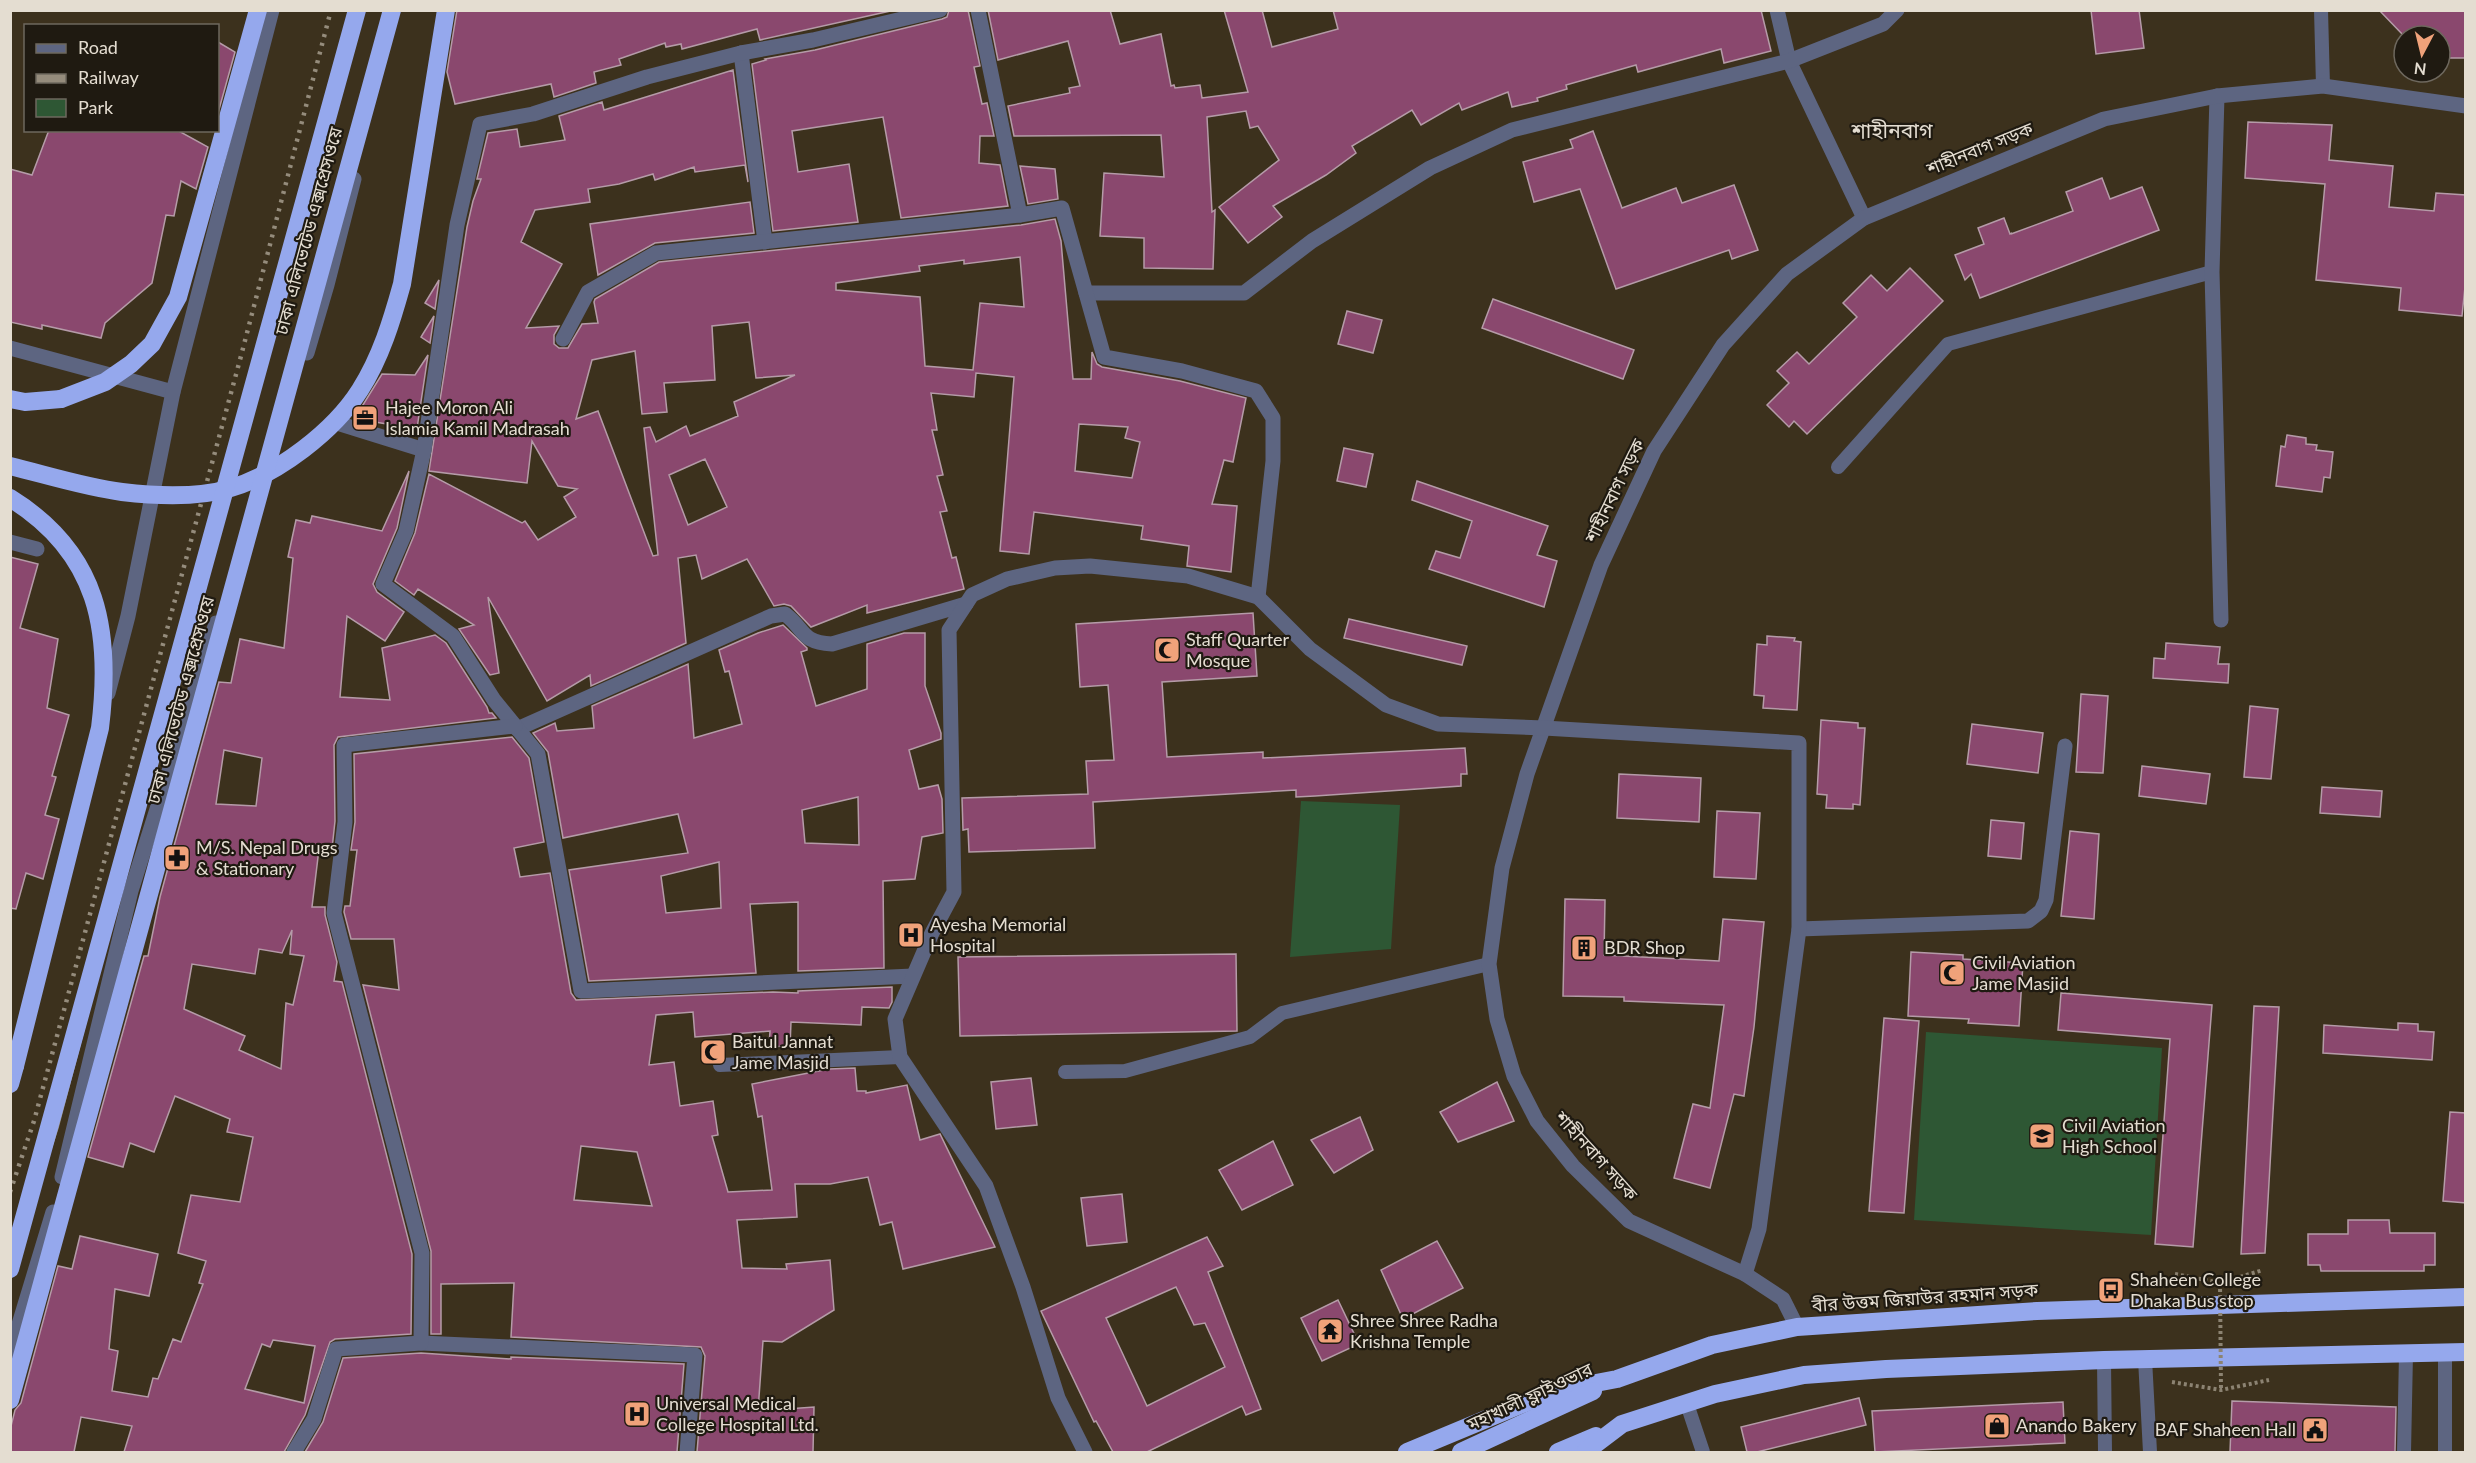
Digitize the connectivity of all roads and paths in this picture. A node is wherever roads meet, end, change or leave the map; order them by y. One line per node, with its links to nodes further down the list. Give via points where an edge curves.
1 (258, 10): 25 (highway, bridge, via 178,297 152,344 105,382 61,399)
2 (272, 10): 24 (street)
3 (357, 10): 47 (highway, ঢাকা এলিভেটেড এক্সপ্রেসওয়ে, bridge)
4 (392, 10): 65 (highway, ঢাকা এলিভেটেড এক্সপ্রেসওয়ে, bridge)
5 (398, 10): 57 (street, via 324,296 279,443 204,655 131,891 60,1187)
6 (446, 10): 28 (highway, bridge, via 402,284 376,361 342,413 295,455 261,476 231,488 163,494 122,492)
7 (978, 10): 17 (street)
8 (1777, 10): 13 (street)
9 (1897, 10): 13 (street, via 1883,24)
10 (2321, 10): 14 (lane)
11 (939, 11): 12 (street)
12 (741, 53): 19 (street); 27 (street, via 647,77 533,114 480,124 457,225)
13 (1789, 62): 18 (street); 21 (street, via 1512,130 1430,168 1312,241 1244,293)
14 (2323, 86): 15 (street, শাহীনবাগ সড়ক); 16 (street, শাহীনবাগ সড়ক)
15 (2217, 96): 18 (street, শাহীনবাগ সড়ক, via 2104,119); 20 (street)
16 (2466, 106)
17 (1020, 215): 19 (street); 21 (street, via 1062,208)
18 (1864, 218): 37 (street, শাহীনবাগ সড়ক, via 1786,274 1723,345 1654,451 1601,566)
19 (765, 242): 22 (street, via 656,253 588,292)
20 (2212, 272): 29 (lane, via 1948,344); 35 (street)
21 (1086, 292): 33 (street, via 1104,357 1182,370 1256,391 1273,418 1273,461)
22 (563, 339)
23 (10, 348): 24 (street)
24 (173, 392): 43 (street, via 128,616)
25 (10, 399)
26 (334, 422): 27 (street)
27 (424, 450): 36 (street, via 406,531 383,584 453,636)
28 (10, 466)
29 (1838, 467)
30 (10, 498): 46 (highway, bridge, via 36,515 71,552 87,580 105,655 105,692 100,728)
31 (10, 542): 32 (street)
32 (37, 549)
33 (1258, 597): 34 (street, via 1188,576 1090,566 1055,568 1007,579 972,595); 37 (street, via 1310,649 1386,705 1438,724)
34 (966, 604): 36 (street, via 831,644 816,643 801,634 797,623 785,614 771,616); 41 (street, via 949,630 954,892)
35 (2221, 620)
36 (516, 727): 41 (street, via 537,754 581,991); 54 (street, via 344,745 345,822 334,913 422,1252)
37 (1544, 728): 39 (street, via 1799,743); 40 (street, শাহীনবাগ সড়ক, via 1527,774 1502,868)
38 (2065, 746): 39 (street, via 2046,900 2041,911 2028,921)
39 (1798, 929): 49 (street, via 1759,1229)
40 (1489, 964): 45 (lane, via 1282,1012 1250,1037 1125,1071); 49 (street, শাহীনবাগ সড়ক, via 1497,1019 1514,1076 1537,1121 1573,1166 1629,1221)
41 (913, 976): 42 (street, via 895,1019)
42 (900, 1057): 44 (lane); 70 (street, via 986,1186 1058,1398)
43 (10, 1062)
44 (720, 1065)
45 (1065, 1072)
46 (10, 1083)
47 (10, 1269)
48 (2263, 1270): 51 (path)
49 (1745, 1274): 53 (street, শাহীনবাগ সড়ক, via 1783,1299)
50 (2175, 1274): 51 (path)
51 (2220, 1283): 64 (path, bridge)
52 (2466, 1297): 53 (highway, বীর উত্তম জিয়াউর রহমান সড়ক, via 2037,1311)
53 (1797, 1327): 61 (highway, বীর উত্তম জিয়াউর রহমান সড়ক, via 1712,1345)
54 (421, 1343): 68 (street, via 336,1349 314,1419); 69 (street, via 695,1355)
55 (2445, 1352): 56 (highway); 58 (highway); 79 (lane)
56 (2466, 1352)
57 (10, 1354)
58 (2406, 1354): 59 (highway); 78 (lane)
59 (2145, 1359): 60 (highway); 77 (lane)
60 (2104, 1360): 66 (highway, via 1804,1375); 76 (lane)
61 (1617, 1379): 71 (highway, বীর উত্তম জিয়াউর রহমান সড়ক, via 1554,1391); 72 (highway, মহাখালী ফ্লাইওভার)
62 (2270, 1380): 64 (path)
63 (2172, 1382): 64 (path)
64 (2220, 1390)
65 (10, 1400)
66 (1687, 1404): 67 (highway); 75 (lane)
67 (1622, 1424): 73 (highway); 74 (highway)
68 (294, 1452)
69 (687, 1452)
70 (1086, 1452)
71 (1407, 1452)
72 (1461, 1452)
73 (1558, 1452)
74 (1585, 1452)
75 (1703, 1452)
76 (2105, 1452)
77 (2150, 1452)
78 (2404, 1452)
79 (2445, 1452)

